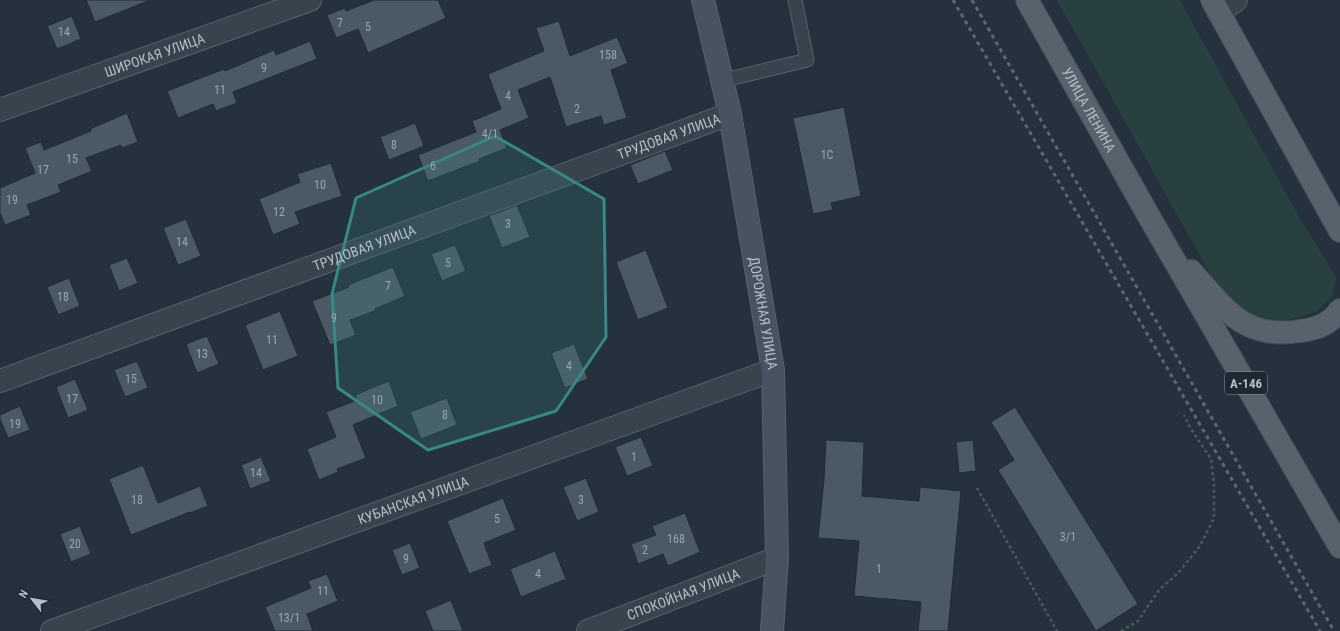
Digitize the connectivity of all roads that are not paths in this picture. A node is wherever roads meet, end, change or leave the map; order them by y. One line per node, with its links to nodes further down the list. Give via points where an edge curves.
1 (310, 0): 7 (street, ШИРОКАЯ УЛИЦА)
2 (703, 0): 6 (main road, ДОРОЖНАЯ УЛИЦА)
3 (795, 0): 6 (lane, via 807,60)
4 (1027, 0): 10 (main road, УЛИЦА ЛЕНИНА / А-146)
5 (1222, 4): 9 (main road)
6 (722, 81): 8 (main road, ДОРОЖНАЯ УЛИЦА)
7 (0, 110)
8 (730, 114): 14 (main road, ДОРОЖНАЯ УЛИЦА); 15 (street, ТРУДОВАЯ УЛИЦА)
9 (1310, 177): 11 (main road); 12 (main road)
10 (1150, 220): 13 (main road, А-146, via 1177,256 1211,294 1245,325 1270,333 1286,334 1319,327 1333,320); 16 (main road, А-146)
11 (1340, 231)
12 (1340, 246)
13 (1340, 310)
14 (773, 370): 17 (main road, ДОРОЖНАЯ УЛИЦА); 18 (street, КУБАНСКАЯ УЛИЦА)
15 (0, 381)
16 (1340, 547)
17 (777, 558): 19 (street, СПОКОЙНАЯ УЛИЦА); 20 (main road, ДОРОЖНАЯ УЛИЦА)
18 (52, 631)
19 (588, 631)
20 (772, 631)

